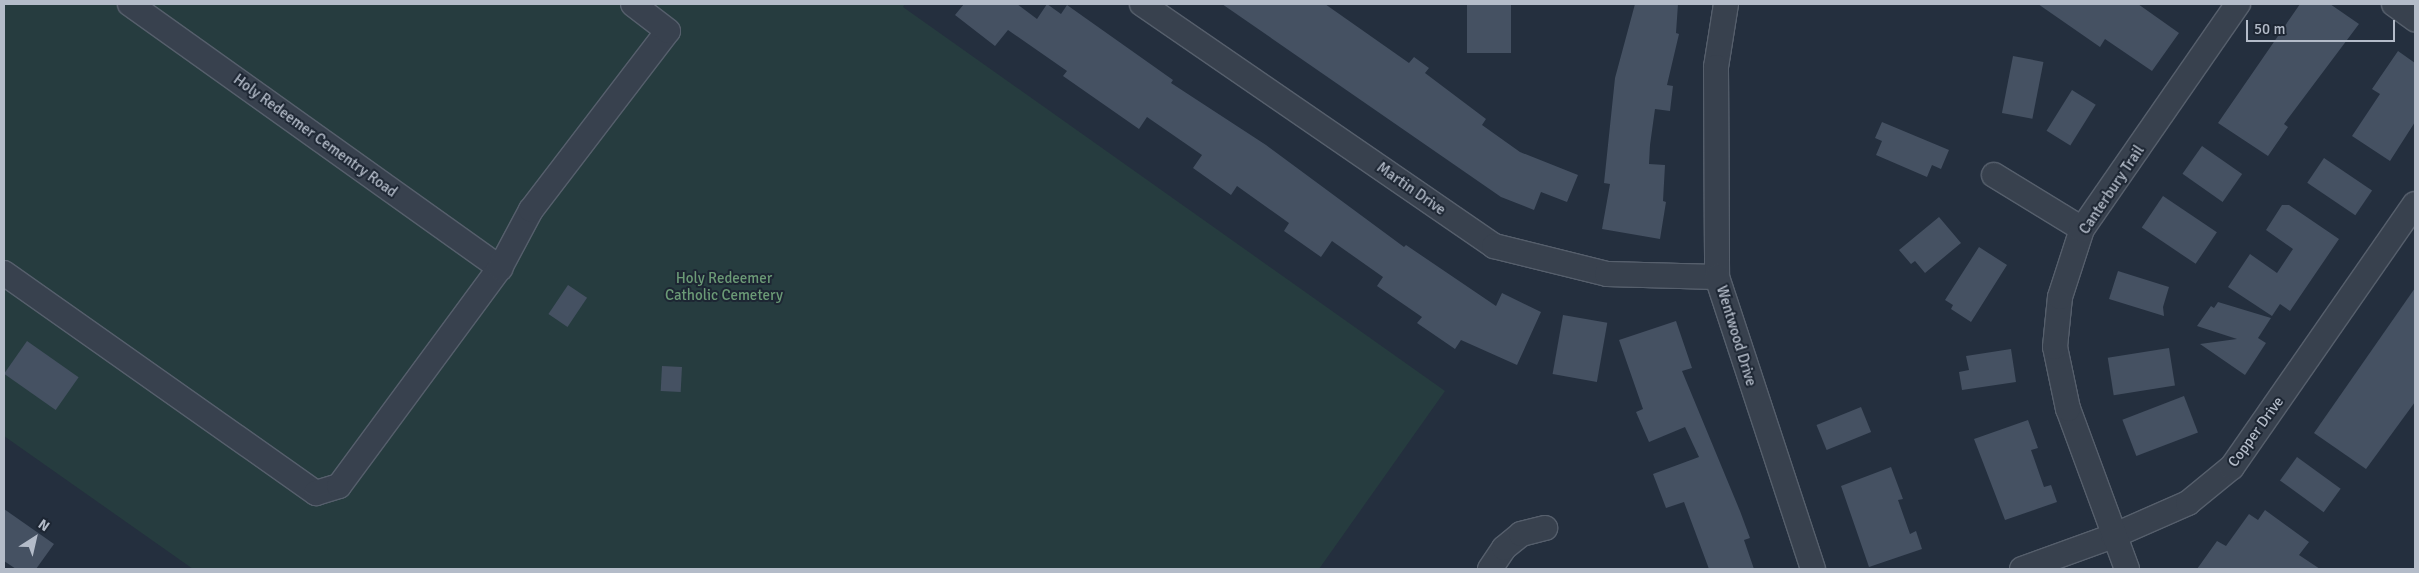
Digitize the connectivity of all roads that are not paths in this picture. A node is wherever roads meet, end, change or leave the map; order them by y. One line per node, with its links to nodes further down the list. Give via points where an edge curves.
1 (130, 4): 11 (street, Holy Redeemer Cementry Road)
2 (632, 4): 11 (street, via 668,31 531,210)
3 (1142, 4): 13 (street, Martin Drive, via 1494,246 1606,274)
4 (1726, 4): 13 (street, Wentwood Drive, via 1716,67)
5 (2394, 4): 7 (street)
6 (2227, 8): 10 (street, Canterbury Trail)
7 (2415, 18)
8 (1994, 175): 10 (street)
9 (2415, 204): 15 (street, Copper Drive, via 2232,467 2188,503)
10 (2082, 229): 15 (street, Canterbury Trail, via 2060,298 2055,347 2068,409)
11 (500, 268): 12 (street, via 338,486 316,493)
12 (4, 274)
13 (1717, 277): 17 (street, Wentwood Drive)
14 (1545, 528): 16 (street, via 1521,534 1504,548)
15 (2113, 536): 18 (street, Copper Drive); 19 (street, Canterbury Trail)
16 (1490, 569)
17 (1813, 569)
18 (2022, 569)
19 (2126, 569)

